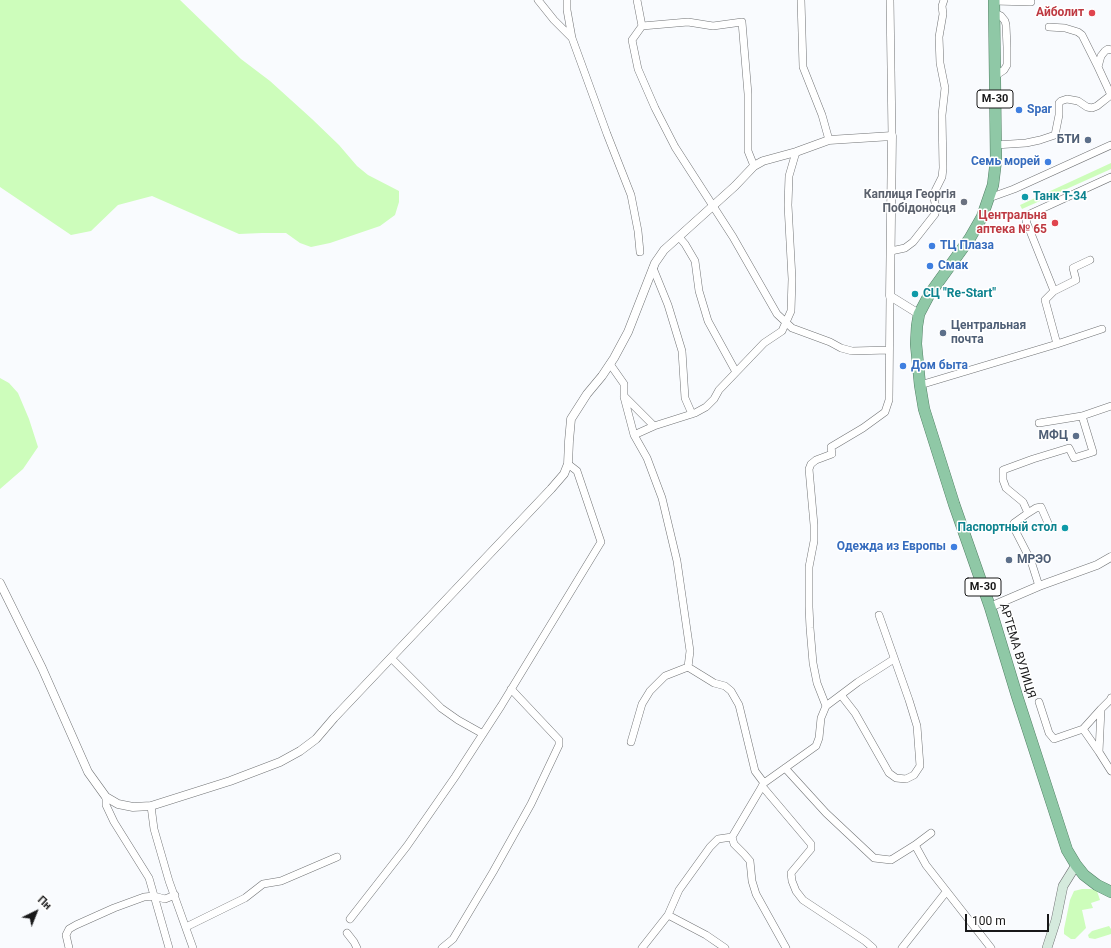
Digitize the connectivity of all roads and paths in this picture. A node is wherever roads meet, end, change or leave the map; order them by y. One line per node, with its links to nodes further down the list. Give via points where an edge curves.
1 (538, 0): 11 (street)
2 (567, 0): 11 (street)
3 (637, 0): 9 (street)
4 (801, 0): 16 (street, via 803,67)
5 (890, 0): 15 (street)
6 (944, 0): 25 (street, via 939,37 940,63 945,88 941,128 944,168 935,191 935,214 913,242 905,248)
7 (994, 0): 8 (street); 17 (highway, М-30)
8 (1031, 2)
9 (642, 26): 20 (street, via 688,22 713,26 742,22 748,94 748,151); 23 (street, via 632,40 638,69 675,147)
10 (1049, 27): 13 (street, via 1064,28 1082,35)
11 (572, 38): 26 (street, via 631,195)
12 (1111, 50): 13 (street, via 1108,49 1101,56)
13 (1098, 67): 14 (street)
14 (1111, 95): 17 (street, via 1092,108 1078,101 1061,101 1055,135 1026,143)
15 (892, 136): 16 (street); 25 (street)
16 (829, 140): 19 (street)
17 (996, 145): 22 (highway, М-30)
18 (1111, 145): 22 (street)
19 (796, 152): 20 (street); 32 (street, via 789,176 792,279 791,311)
20 (754, 166): 23 (street)
21 (1111, 176): 29 (street, via 1030,214 1026,221)
22 (990, 198): 31 (highway, М-30, via 970,238 929,295)
23 (713, 206): 24 (street); 32 (street, via 776,314)
24 (679, 237): 28 (street, via 664,250); 37 (street, via 695,261 699,291 708,321)
25 (891, 251): 30 (street)
26 (640, 252)
27 (1090, 260): 29 (street, via 1073,268 1076,280)
28 (653, 268): 36 (street, via 628,332); 41 (street, via 668,304 682,351 685,398)
29 (1054, 291): 34 (street, via 1046,300)
30 (890, 296): 31 (street); 35 (street)
31 (918, 317): 38 (highway, АРТЕМА ВУЛИЦЯ / М-30, via 916,344)
32 (786, 323): 35 (street, via 792,328 840,348 852,351); 37 (street, via 782,331 764,343)
33 (1102, 329): 34 (street)
34 (1057, 344): 38 (street)
35 (889, 350): 61 (street, via 889,400 885,412 831,447 832,454 816,460 809,469 814,524 814,541 809,566 813,663)
36 (610, 364): 39 (street, via 624,384); 46 (street, via 572,419)
37 (736, 372): 41 (street, via 706,407)
38 (920, 385): 52 (highway, АРТЕМА ВУЛИЦЯ / М-30, via 924,409)
39 (624, 396): 44 (street); 45 (street)
40 (1111, 406): 42 (street)
41 (692, 414): 44 (street)
42 (1082, 416): 43 (street); 47 (street, via 1093,452 1074,458 1069,448 1004,470 1003,480 1006,488 1022,502)
43 (1039, 423)
44 (654, 426): 45 (street)
45 (634, 435): 56 (street, via 647,458 666,512 677,562 690,651)
46 (568, 464): 54 (street, via 564,474 551,489); 57 (street, via 577,471 601,542)
47 (1028, 513): 48 (street, via 1041,507); 51 (street, via 1013,526)
48 (1048, 523)
49 (1111, 557): 51 (street, via 1070,576)
50 (0, 583): 70 (street, via 42,668 88,772)
51 (1039, 586): 52 (street)
52 (990, 607): 76 (highway, АРТЕМА ВУЛИЦЯ / М-30, via 1067,850)
53 (879, 615): 55 (street)
54 (392, 658): 64 (street, via 441,708); 71 (street, via 316,739 300,751 280,762 230,781)
55 (894, 659): 58 (street); 58 (street, via 917,726 920,766 914,775 906,779 896,778 889,773)
56 (688, 667): 65 (street, via 665,676 650,691 642,704); 69 (street, via 731,691 739,705 755,771)
57 (511, 689): 64 (street); 89 (street, via 559,740 559,745 493,872 453,939)
58 (841, 695): 61 (street)
59 (1111, 698): 62 (street)
60 (1039, 702): 63 (street, via 1049,734 1054,739)
61 (826, 706): 67 (street, via 816,746)
62 (1101, 709): 63 (street); 66 (street)
63 (1083, 729): 66 (street)
64 (483, 734): 82 (street, via 407,846)
65 (631, 742)
66 (1099, 752): 68 (street)
67 (785, 768): 69 (street); 74 (street, via 826,813 874,858 891,860)
68 (1111, 771)
69 (763, 785): 73 (street); 93 (street, via 811,844 812,849 791,873 796,891 803,900)
70 (106, 797): 71 (street, via 118,804 132,807); 80 (street, via 106,805 114,822 149,878)
71 (151, 806): 79 (street, via 154,829)
72 (931, 833): 74 (street)
73 (732, 837): 81 (street, via 718,839 710,847 679,890); 92 (street, via 734,844 750,862 756,894)
74 (914, 845): 77 (street)
75 (337, 857): 83 (street, via 281,881 263,884 245,898)
76 (1076, 865): 78 (highway, М-30, via 1084,875); 96 (main road, via 1063,886)
77 (946, 892): 94 (street); 95 (street)
78 (1111, 892)
79 (175, 895): 80 (street, via 165,899); 83 (street)
80 (154, 896): 85 (street, via 114,908 69,928 66,935); 86 (street)
81 (668, 915): 90 (street); 91 (street)
82 (350, 919)
83 (186, 927): 87 (street)
84 (347, 933): 88 (street)
85 (69, 948)
86 (169, 948)
87 (193, 948)
88 (357, 948)
89 (442, 948)
90 (642, 948)
91 (725, 948)
92 (786, 948)
93 (873, 948)
94 (902, 948)
95 (991, 948)
96 (1047, 948)

